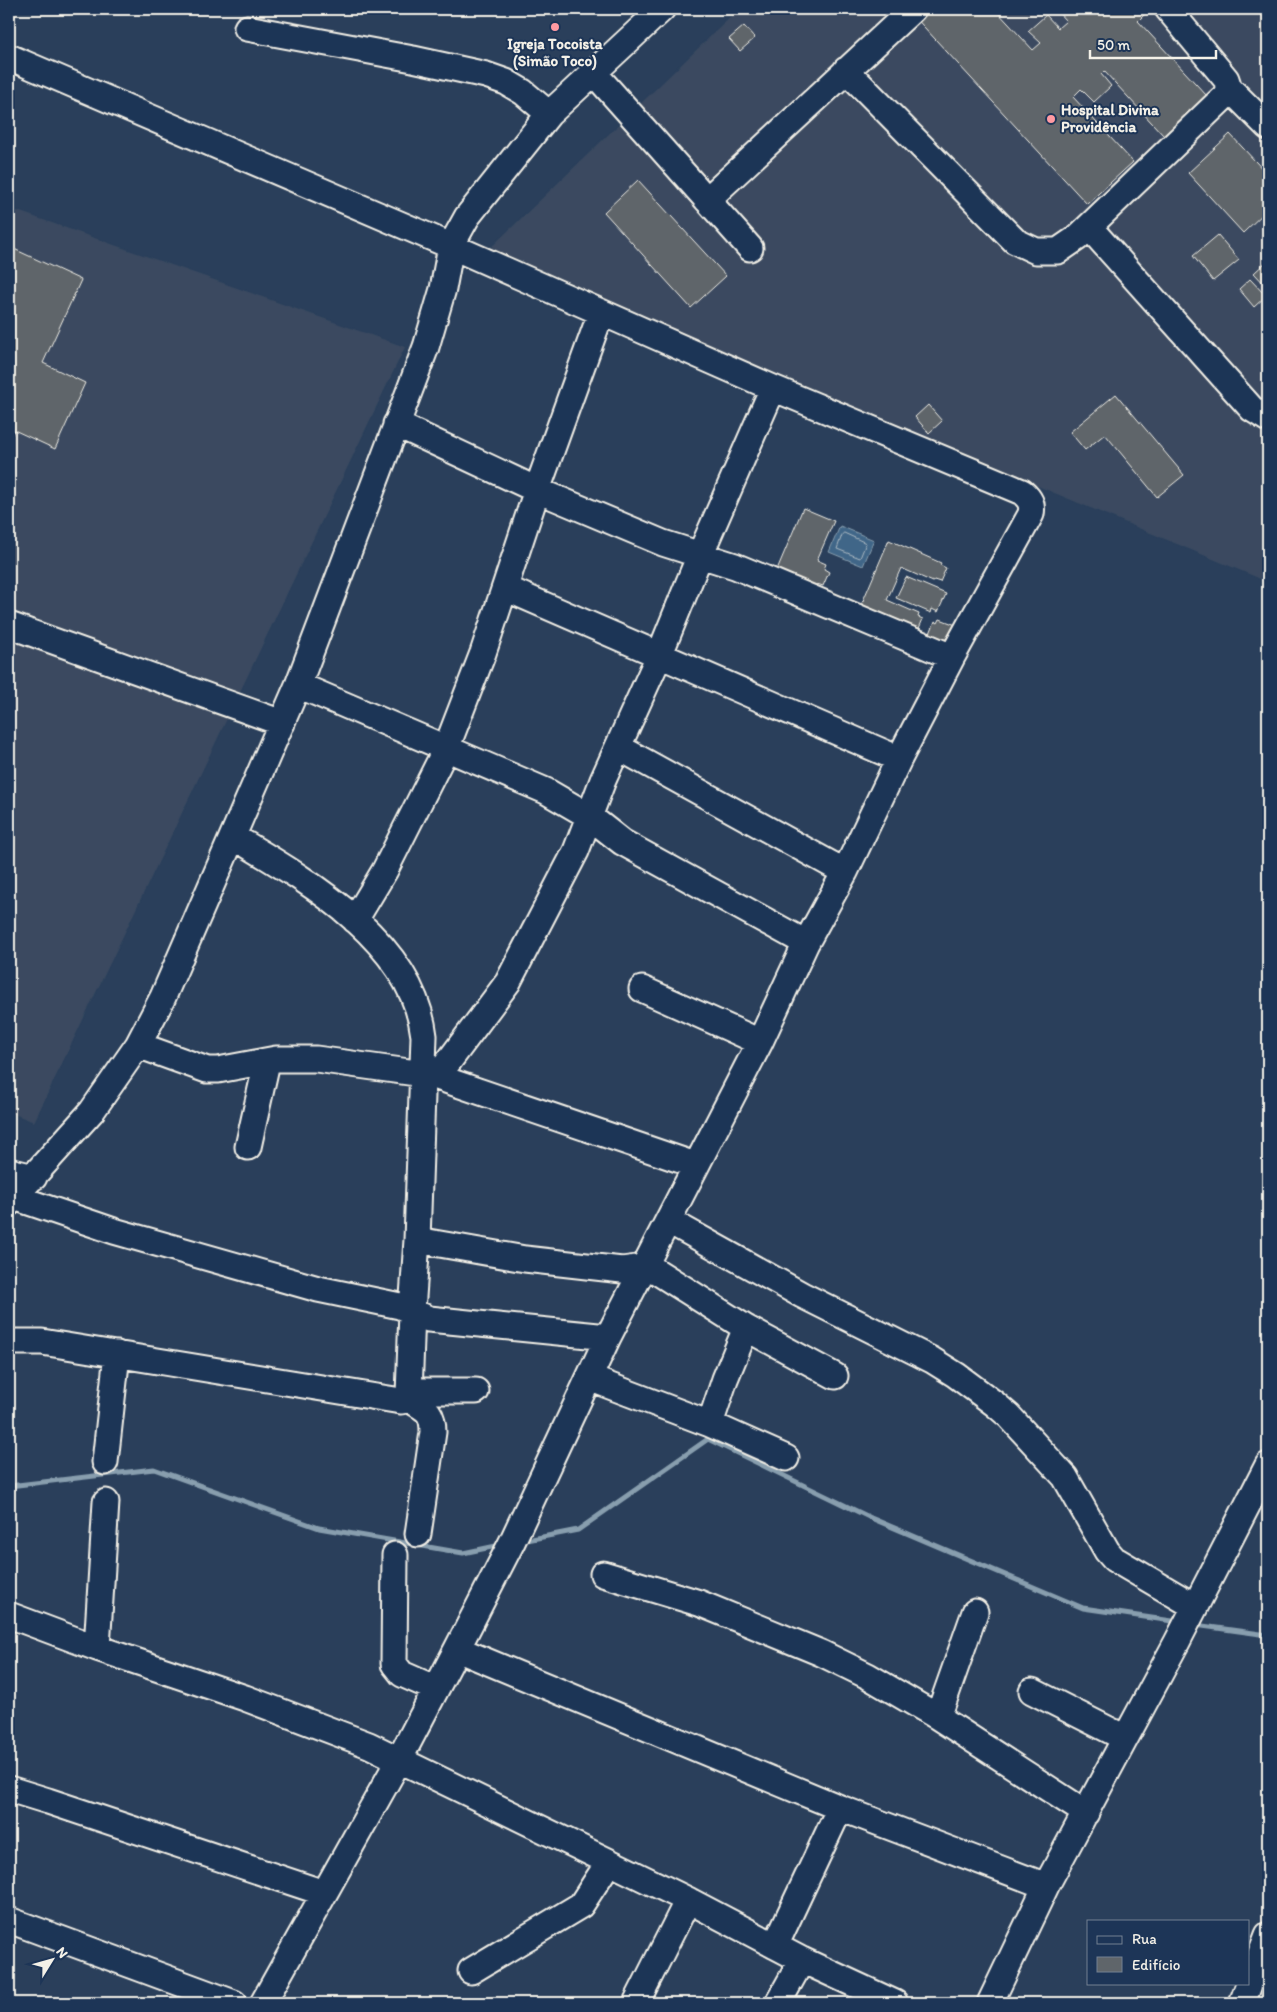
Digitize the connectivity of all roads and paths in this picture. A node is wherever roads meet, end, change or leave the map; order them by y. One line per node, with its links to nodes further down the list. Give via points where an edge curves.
1 (662, 9): 7 (street)
2 (912, 9): 6 (street)
3 (1168, 9): 8 (street)
4 (247, 28): 9 (street, via 486,74 522,92)
5 (9, 57): 13 (street)
6 (846, 70): 11 (street); 12 (street, via 1015,241 1036,251 1058,251)
7 (594, 73): 9 (street); 11 (street)
8 (1230, 88): 10 (street); 12 (street)
9 (549, 114): 13 (street, via 468,217)
10 (1268, 127)
11 (707, 200): 14 (street)
12 (1088, 227): 17 (street, via 1252,409)
13 (451, 246): 15 (street); 18 (street, via 443,289 426,347)
14 (750, 248)
15 (601, 313): 16 (street); 19 (street)
16 (773, 388): 20 (street); 24 (street, via 1022,492 1029,498 1033,506 1031,514)
17 (1268, 419)
18 (396, 424): 19 (street); 25 (street)
19 (537, 490): 20 (street, via 663,543); 21 (street)
20 (700, 555): 23 (street); 24 (street, via 735,566)
21 (505, 588): 23 (street); 28 (street)
22 (9, 625): 26 (street)
23 (659, 656): 27 (street); 29 (street)
24 (952, 657): 29 (street)
25 (298, 685): 26 (street); 28 (street)
26 (282, 723): 31 (street)
27 (618, 747): 30 (street); 32 (street)
28 (446, 749): 30 (street, via 546,791); 33 (street, via 385,870)
29 (899, 759): 32 (street)
30 (589, 816): 34 (street, via 622,842); 39 (street, via 576,851 499,996)
31 (234, 837): 33 (street, via 288,870); 37 (street, via 180,961)
32 (845, 872): 34 (street)
33 (355, 920): 39 (street, via 389,956 416,1002 423,1022)
34 (806, 943): 36 (street)
35 (642, 989): 36 (street)
36 (760, 1042): 41 (street)
37 (138, 1045): 38 (street, via 207,1070); 43 (street, via 92,1112)
38 (267, 1062): 39 (street, via 297,1058 333,1060); 40 (street)
39 (430, 1075): 41 (street); 46 (street)
40 (248, 1147)
41 (695, 1165): 45 (street)
42 (9, 1171): 43 (street)
43 (34, 1177): 44 (street)
44 (12, 1200): 48 (street, via 318,1289)
45 (669, 1221): 47 (street); 65 (street, via 932,1360 964,1381 1009,1416 1052,1462 1114,1559)
46 (417, 1240): 47 (street, via 525,1259 622,1270); 48 (street)
47 (644, 1267): 49 (street, via 665,1275); 50 (street)
48 (412, 1311): 50 (street, via 429,1319); 56 (street)
49 (746, 1328): 53 (street); 57 (street)
50 (608, 1337): 54 (street)
51 (9, 1342): 52 (street, via 42,1342)
52 (117, 1354): 56 (street, via 401,1401); 59 (street)
53 (835, 1376)
54 (589, 1378): 57 (street); 69 (street)
55 (476, 1392): 56 (street)
56 (409, 1395): 62 (street, via 433,1419)
57 (710, 1424): 58 (street)
58 (786, 1458)
59 (105, 1462)
60 (1268, 1465): 65 (street)
61 (106, 1502): 68 (street)
62 (418, 1534)
63 (395, 1555): 70 (street, via 394,1664 402,1674)
64 (603, 1574): 72 (street, via 699,1603 821,1653)
65 (1193, 1609): 73 (street)
66 (975, 1612): 72 (street)
67 (9, 1615): 68 (street)
68 (97, 1648): 74 (street, via 254,1701 355,1739)
69 (457, 1650): 70 (street); 76 (street)
70 (436, 1689): 74 (street)
71 (1032, 1690): 73 (street)
72 (938, 1717): 77 (street)
73 (1125, 1738): 77 (street)
74 (399, 1760): 78 (street); 80 (street)
75 (9, 1789): 80 (street)
76 (840, 1808): 79 (street); 84 (street)
77 (1086, 1813): 79 (street)
78 (609, 1862): 81 (street); 86 (street, via 581,1905)
79 (1046, 1886): 94 (street)
80 (324, 1893): 90 (street)
81 (688, 1900): 84 (street); 91 (street)
82 (9, 1920): 89 (street)
83 (1268, 1935): 87 (street)
84 (775, 1946): 85 (street)
85 (802, 1960): 92 (street); 93 (street)
86 (471, 1971)
87 (1250, 1982)
88 (1249, 1984): 95 (street)
89 (234, 2003)
90 (263, 2003)
91 (636, 2003)
92 (778, 2003)
93 (895, 2003)
94 (990, 2003)
95 (1242, 2003)

